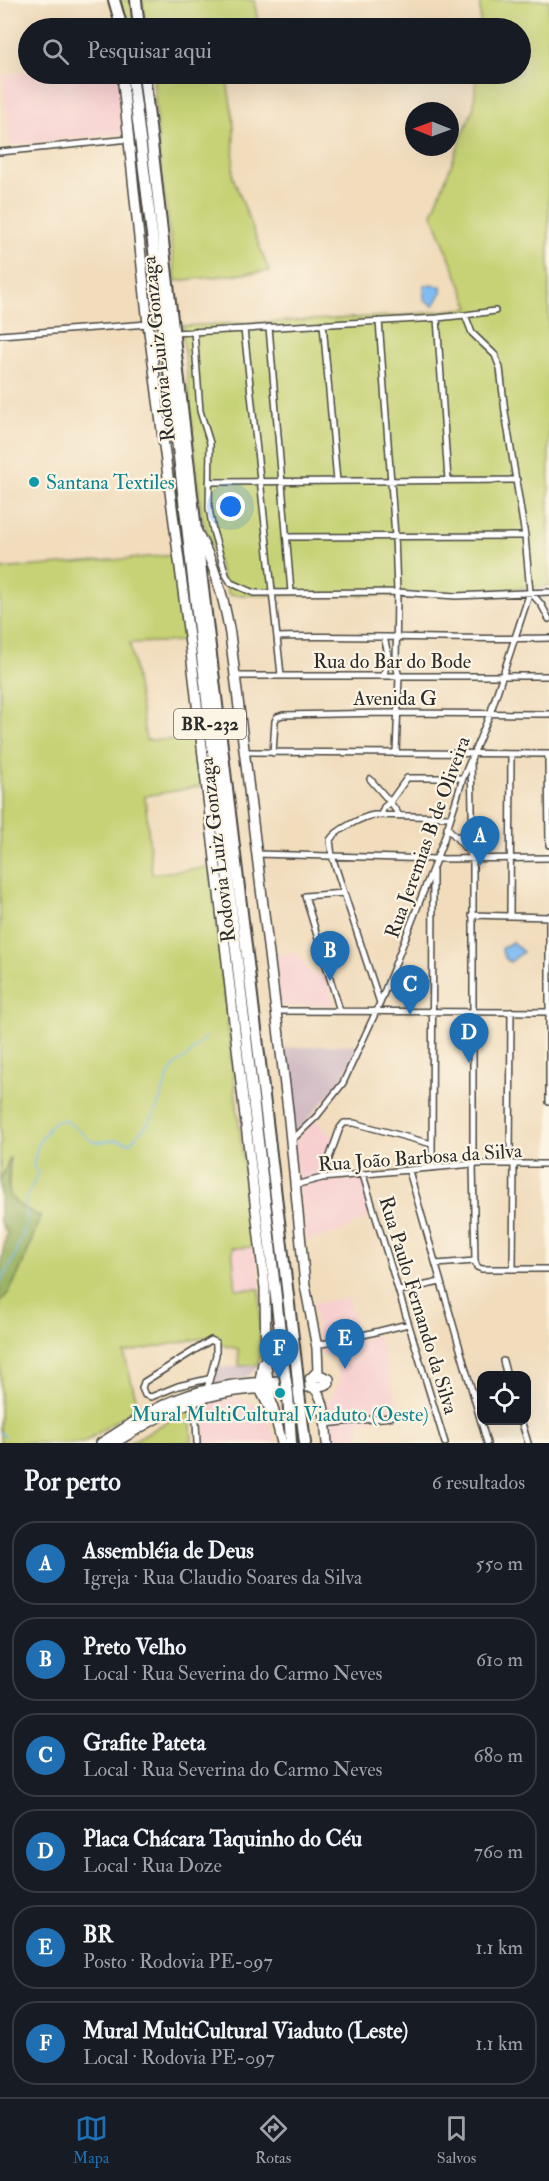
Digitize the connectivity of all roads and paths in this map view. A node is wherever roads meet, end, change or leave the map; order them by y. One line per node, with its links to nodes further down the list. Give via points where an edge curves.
1 (114, 0): 3 (highway)
2 (136, 0): 4 (highway)
3 (118, 18)
4 (138, 18)
5 (123, 84): 8 (main road, BR-232)
6 (133, 84): 111 (highway, Rodovia Luiz Gonzaga / BR-232, via 169,367)
7 (145, 84): 19 (highway, Rodovia Luiz Gonzaga / BR-232)
8 (130, 139): 9 (street); 14 (main road, BR-232)
9 (0, 152)
10 (495, 311): 11 (street)
11 (465, 315): 12 (street); 24 (street, via 472,333 495,355 500,368)
12 (437, 318): 13 (street); 23 (street)
13 (379, 321): 15 (street); 27 (street)
14 (148, 324): 20 (street); 105 (main road, BR-232, via 190,644 265,1288)
15 (323, 324): 16 (street); 25 (street)
16 (269, 327): 17 (street); 22 (street)
17 (244, 329): 18 (street); 21 (street)
18 (195, 331): 19 (street); 26 (street, via 200,411 210,443)
19 (174, 333): 28 (highway, Rodovia Luiz Gonzaga / BR-232)
20 (0, 335)
21 (261, 480): 22 (street); 26 (street); 32 (street)
22 (282, 480): 25 (street); 31 (street)
23 (448, 480): 24 (street); 27 (street)
24 (517, 480): 30 (street)
25 (337, 481): 27 (street)
26 (209, 482): 32 (street, via 213,531 228,579 254,593)
27 (392, 482): 29 (street)
28 (196, 530): 45 (main road, via 207,549 224,602); 114 (highway, Rodovia Luiz Gonzaga / BR-232, bridge, via 297,1371)
29 (395, 536): 30 (street); 31 (street); 34 (street)
30 (525, 536): 35 (street)
31 (287, 537): 33 (street)
32 (273, 592): 33 (street); 38 (street)
33 (291, 592): 34 (street)
34 (397, 592): 35 (street, via 447,596); 40 (street)
35 (530, 592): 36 (street); 37 (street); 42 (street, Rua Jeremias B de Oliveira)
36 (549, 592)
37 (549, 619)
38 (278, 637): 39 (street); 43 (street)
39 (384, 637): 40 (street); 46 (street, via 388,654)
40 (395, 637): 42 (street); 48 (street)
41 (549, 638): 42 (street)
42 (515, 639): 44 (street, Rua Jeremias B de Oliveira)
43 (281, 675): 45 (street, Rua do Bar do Bode); 46 (street, Rua do Bar do Bode)
44 (501, 675): 47 (street, Rua do Bar do Bode); 48 (street, Rua do Bar do Bode); 50 (street, Rua Jeremias B de Oliveira)
45 (235, 676): 52 (main road, BR-232)
46 (384, 676): 48 (street, Rua do Bar do Bode)
47 (549, 676)
48 (399, 677): 49 (street)
49 (398, 713): 50 (street, Avenida G); 53 (street, Avenida G, via 279,716 275,721); 54 (street)
50 (490, 714): 51 (street, Avenida G); 57 (street, Rua Jeremias B de Oliveira)
51 (549, 714)
52 (245, 752): 53 (street); 68 (main road, BR-232)
53 (273, 753): 54 (street)
54 (396, 753): 57 (street)
55 (511, 754): 56 (street); 57 (street); 72 (street)
56 (549, 754): 67 (street)
57 (472, 756): 58 (street, Rua Jeremias B de Oliveira); 66 (street)
58 (463, 778): 60 (street, via 407,778); 63 (street, Rua Jeremias B de Oliveira)
59 (370, 779): 60 (street)
60 (390, 802): 61 (street); 62 (street)
61 (381, 815): 62 (street); 69 (street, via 363,818 331,836)
62 (399, 815): 63 (street)
63 (450, 817): 64 (street, Rua Jeremias B de Oliveira)
64 (447, 827): 65 (street); 73 (street, Rua Jeremias B de Oliveira)
65 (455, 836): 66 (street); 70 (street)
66 (473, 837): 70 (street)
67 (549, 845)
68 (257, 854): 69 (street); 79 (main road, BR-232)
69 (332, 856): 73 (street); 74 (street)
70 (473, 858): 72 (street); 73 (street); 75 (street)
71 (549, 858): 72 (street)
72 (510, 859): 76 (street)
73 (434, 862): 78 (street, Rua Jeremias B de Oliveira); 82 (street)
74 (344, 893): 78 (street); 80 (street, via 305,896)
75 (472, 915): 76 (street); 83 (street)
76 (510, 916): 77 (street)
77 (549, 916): 85 (street)
78 (380, 1004): 81 (street, Rua Jeremias B de Oliveira)
79 (276, 1011): 80 (street); 87 (main road, BR-232)
80 (340, 1011): 81 (street)
81 (376, 1011): 82 (street); 87 (street, Rua Jeremias B de Oliveira, via 343,1083)
82 (433, 1012): 83 (street); 88 (street)
83 (473, 1012): 84 (street); 89 (street)
84 (511, 1012): 85 (street); 90 (street)
85 (549, 1012): 86 (street)
86 (549, 1102)
87 (291, 1141): 96 (main road, BR-232)
88 (432, 1144): 92 (street); 95 (street, Rua João Barbosa da Silva, via 344,1123)
89 (473, 1164): 90 (street, Rua João Barbosa da Silva); 92 (street, Rua João Barbosa da Silva); 97 (street)
90 (512, 1164): 91 (street, Rua João Barbosa da Silva); 99 (street)
91 (549, 1164)
92 (432, 1168): 93 (street, Rua João Barbosa da Silva)
93 (409, 1171): 94 (street, Rua João Barbosa da Silva); 98 (street)
94 (363, 1175): 95 (street, Rua João Barbosa da Silva); 102 (street, Rua Paulo Fernando da Silva)
95 (322, 1178): 96 (street, Rua João Barbosa da Silva)
96 (295, 1185): 104 (main road, BR-232, via 305,1285)
97 (476, 1263): 98 (street); 99 (street, via 482,1269)
98 (436, 1264): 101 (street)
99 (513, 1268): 100 (street)
100 (549, 1269)
101 (440, 1282): 102 (street); 130 (street)
102 (399, 1291): 103 (street, Rua Paulo Fernando da Silva)
103 (408, 1324): 104 (street); 129 (street, Rua Paulo Fernando da Silva)
104 (317, 1349): 109 (main road); 110 (main road, via 318,1371)
105 (264, 1355): 111 (main road); 112 (main road)
106 (503, 1360): 107 (street)
107 (506, 1371)
108 (208, 1379): 108 (street, via 151,1397 142,1388 144,1382 211,1340 217,1346); 113 (street)
109 (329, 1381): 110 (main road, via 320,1386); 117 (main road)
110 (310, 1382): 111 (main road); 117 (main road, via 319,1393)
111 (270, 1383): 112 (main road); 114 (highway, Rodovia Luiz Gonzaga / BR-232, bridge); 116 (main road); 119 (main road)
112 (242, 1387): 113 (main road); 115 (main road); 116 (main road)
113 (207, 1389): 122 (main road, via 176,1399)
114 (293, 1393): 126 (highway, Rodovia Luiz Gonzaga / BR-232); 127 (highway, Rodovia Luiz Gonzaga / BR-232)
115 (195, 1400): 123 (main road, via 175,1407); 124 (street)
116 (264, 1400): 119 (main road)
117 (323, 1410): 120 (main road)
118 (391, 1417): 120 (street)
119 (276, 1418): 125 (main road)
120 (325, 1424): 128 (main road)
121 (523, 1425): 131 (street)
122 (101, 1443)
123 (114, 1443)
124 (197, 1443)
125 (282, 1443)
126 (291, 1443)
127 (305, 1443)
128 (327, 1443)
129 (446, 1443)
130 (488, 1443)
131 (528, 1443)

